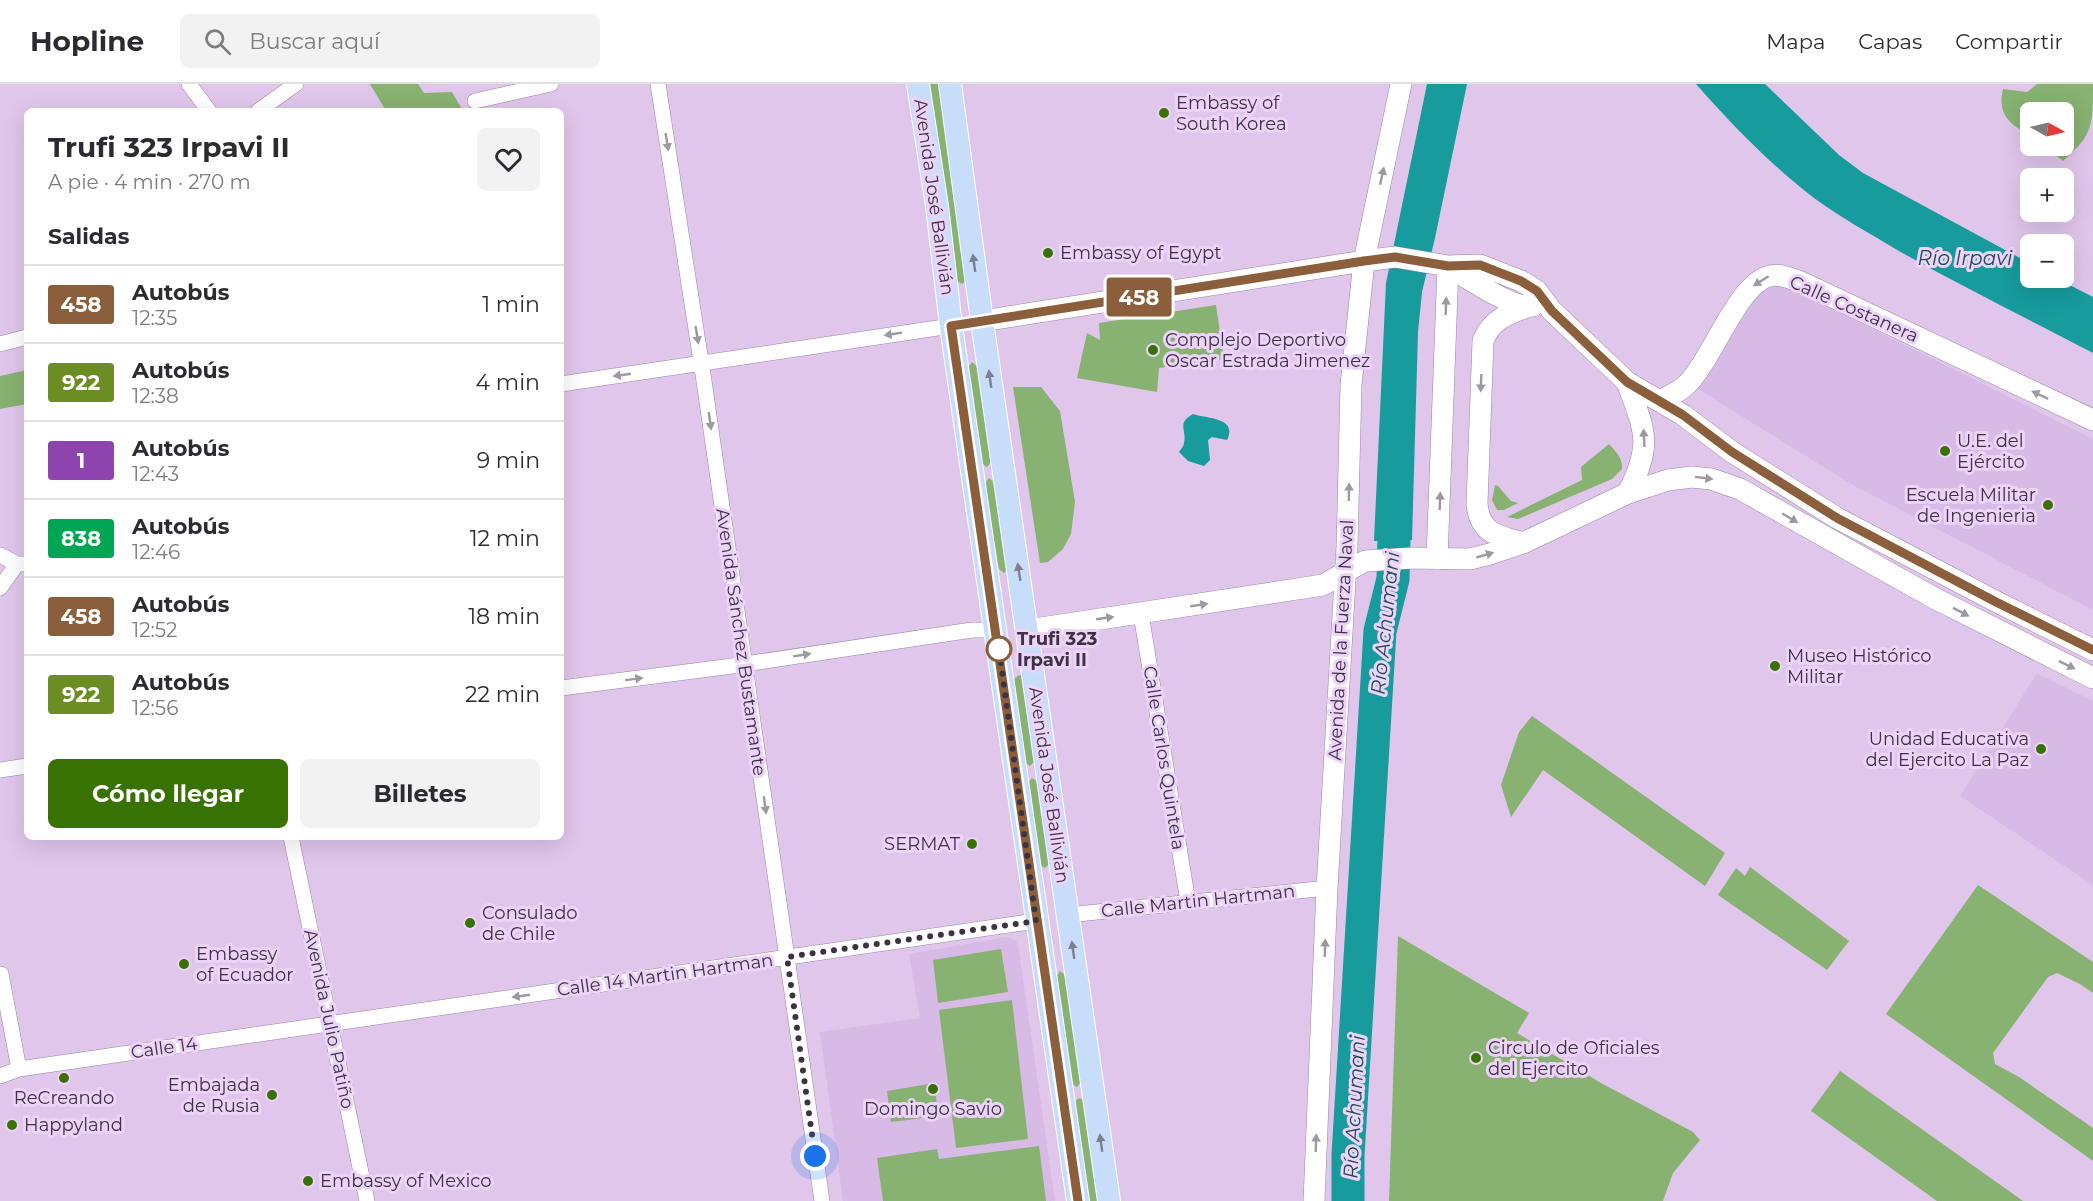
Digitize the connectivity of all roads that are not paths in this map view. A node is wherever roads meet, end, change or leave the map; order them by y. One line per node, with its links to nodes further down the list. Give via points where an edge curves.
1 (189, 84): 9 (street)
2 (296, 84): 10 (street)
3 (551, 84): 8 (street)
4 (658, 84): 21 (street, Avenida Sánchez Bustamante, one-way to 21)
5 (918, 84): 18 (main road, Avenida José Ballivián)
6 (950, 84): 17 (main road, Avenida José Ballivián, one-way to 6)
7 (1401, 84): 11 (main road, Avenida de la Fuerza Naval, one-way to 7)
8 (475, 101)
9 (207, 108)
10 (262, 108)
11 (1370, 233): 12 (main road); 13 (main road, Avenida de la Fuerza Naval)
12 (1390, 256): 13 (main road); 14 (main road)
13 (1364, 261): 17 (main road); 31 (main road, Avenida de la Fuerza Naval, one-way to 13, via 1351,385)
14 (1442, 265): 15 (main road); 16 (main road, via 1480,265 1502,272 1537,291); 29 (main road, one-way to 14)
15 (1527, 307): 16 (main road); 27 (main road, one-way to 27, via 1494,322 1483,341 1477,504 1478,516 1487,530)
16 (1552, 311): 22 (main road)
17 (982, 321): 18 (main road); 35 (main road, Avenida José Ballivián, one-way to 17)
18 (951, 326): 21 (street, one-way to 21); 34 (main road, Avenida José Ballivián)
19 (24, 339): 20 (street)
20 (0, 344)
21 (701, 363): 23 (street, one-way to 23); 39 (street, Avenida Sánchez Bustamante, one-way to 39)
22 (1627, 382): 24 (main road); 26 (main road, one-way to 22, via 1640,468 1645,442)
23 (564, 384)
24 (1659, 401): 25 (main road, Calle Costanera, one-way to 24, via 1808,285 1771,275 1748,291 1683,388); 36 (main road, via 1809,502)
25 (2093, 420)
26 (1628, 494): 27 (main road); 38 (main road, one-way to 38, via 1668,480 1692,477 1726,483)
27 (1523, 543): 29 (main road, one-way to 27, via 1470,559)
28 (0, 555): 30 (street)
29 (1437, 559): 31 (main road, via 1365,561)
30 (22, 564): 32 (street)
31 (1346, 572): 33 (main road, one-way to 31, via 1323,585); 45 (main road, Avenida de la Fuerza Naval)
32 (0, 588)
33 (1141, 614): 35 (main road, one-way to 33); 46 (street, Calle Carlos Quintela)
34 (996, 630): 35 (main road); 39 (street, one-way to 34, via 964,631); 48 (main road, Avenida José Ballivián)
35 (1028, 630): 47 (main road, Avenida José Ballivián)
36 (2053, 630): 37 (main road); 38 (main road)
37 (2093, 650)
38 (2042, 653): 40 (main road, one-way to 40)
39 (744, 664): 41 (street, one-way to 39); 49 (street, Avenida Sánchez Bustamante, one-way to 49)
40 (2093, 678)
41 (564, 688)
42 (24, 766): 43 (street)
43 (0, 770)
44 (292, 840): 51 (street, Avenida Julio Patiño)
45 (1327, 888): 46 (street, Calle Martin Hartman); 58 (main road, Avenida de la Fuerza Naval, one-way to 45)
46 (1188, 902): 47 (street, Calle Martin Hartman)
47 (1068, 915): 57 (main road, Avenida José Ballivián, one-way to 47)
48 (1036, 921): 49 (street, Calle 14 Martin Hartman); 56 (main road, Avenida José Ballivián)
49 (787, 957): 51 (street, Calle 14 Martin Hartman, one-way to 51); 55 (street, Avenida Sánchez Bustamante)
50 (1, 974): 52 (street)
51 (329, 1024): 52 (street, Calle 14); 54 (street, Avenida Julio Patiño)
52 (19, 1069): 53 (street, Calle 14)
53 (0, 1076)
54 (367, 1201)
55 (822, 1201)
56 (1078, 1201)
57 (1109, 1201)
58 (1314, 1201)

